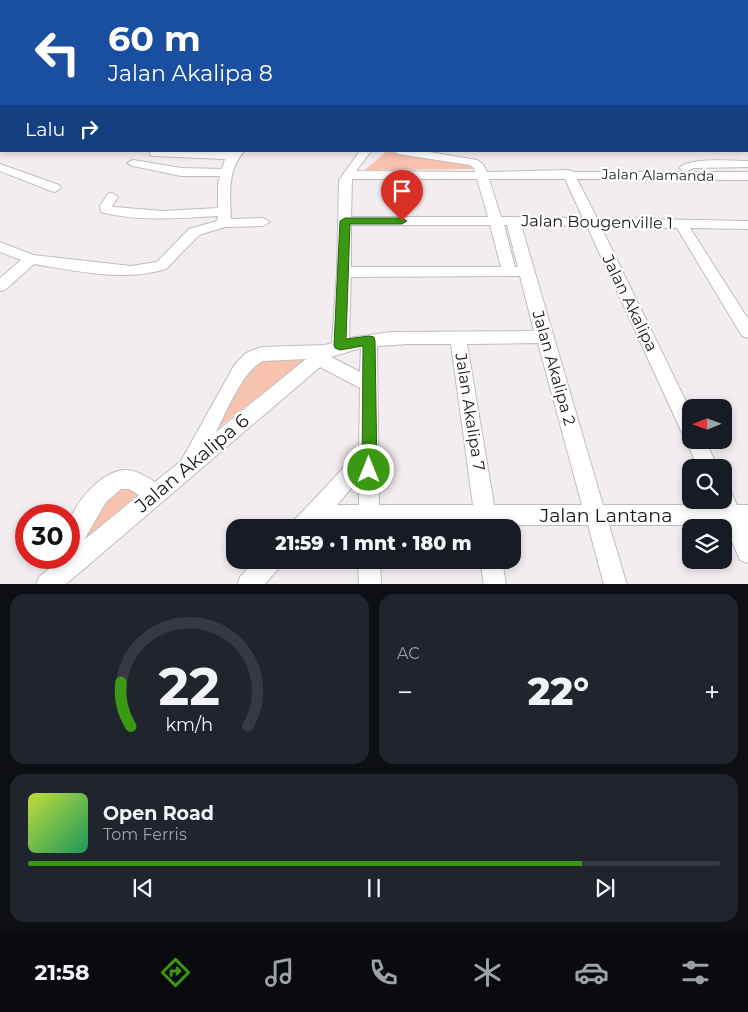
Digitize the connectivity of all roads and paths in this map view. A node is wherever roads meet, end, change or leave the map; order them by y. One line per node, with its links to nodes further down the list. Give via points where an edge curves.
1 (365, 152): 11 (street)
2 (405, 152): 9 (street, via 473,162)
3 (154, 153): 4 (street)
4 (236, 153): 8 (street)
5 (133, 163): 8 (street, via 181,172)
6 (748, 164): 12 (street, via 694,165)
7 (0, 167): 14 (street)
8 (226, 174): 16 (street, via 222,201)
9 (482, 174): 10 (street, Jalan Alamanda); 11 (street, Jalan Alamanda); 18 (street)
10 (569, 174): 12 (street, Jalan Alamanda); 20 (street, Jalan Akalipa)
11 (347, 175): 17 (street)
12 (673, 175): 13 (street, Jalan Alamanda)
13 (748, 176)
14 (55, 188)
15 (112, 197): 16 (street, via 106,209 113,211)
16 (224, 218): 19 (street); 24 (street, via 194,232 161,266 130,271)
17 (345, 221): 18 (street, Jalan Bougenville 1); 25 (street)
18 (505, 221): 20 (street, Jalan Bougenville 1); 26 (street); 27 (street, Jalan Akalipa 2)
19 (263, 222)
20 (592, 223): 21 (street, Jalan Bougenville 1); 35 (street, Jalan Akalipa)
21 (681, 224): 22 (street, Jalan Bougenville 1); 29 (street)
22 (748, 225)
23 (0, 247): 24 (street)
24 (31, 259): 28 (street)
25 (344, 272): 26 (street); 33 (street)
26 (509, 272): 27 (street)
27 (527, 272): 30 (street, Jalan Akalipa 2)
28 (0, 286)
29 (748, 332)
30 (544, 337): 31 (street); 40 (street, Jalan Akalipa 2)
31 (458, 338): 32 (street, Jalan Akalipa 7); 43 (street, Jalan Akalipa 7)
32 (369, 341): 33 (street, Jalan Akalipa 7); 34 (street)
33 (328, 352): 34 (street); 37 (street, Jalan Akalipa 6); 37 (street, Jalan Akalipa 7, via 260,354 252,358 241,369)
34 (370, 385): 36 (street)
35 (682, 413)
36 (369, 454): 41 (street); 42 (street)
37 (188, 466): 38 (street, Jalan Akalipa 6)
38 (155, 494): 45 (street, via 130,479 122,479 92,503); 46 (street, Jalan Akalipa 6)
39 (734, 510): 40 (street, Jalan Lantana); 47 (street)
40 (596, 515): 44 (street, Jalan Lantana); 56 (street, Jalan Akalipa 2)
41 (310, 519)
42 (369, 519)
43 (486, 519)
44 (521, 519)
45 (80, 524)
46 (80, 550)
47 (748, 552)
48 (60, 569): 53 (street, Jalan Akalipa 6)
49 (263, 569): 52 (street)
50 (370, 569): 54 (street)
51 (492, 569): 55 (street)
52 (251, 583)
53 (47, 584)
54 (370, 584)
55 (495, 584)
56 (616, 584)

